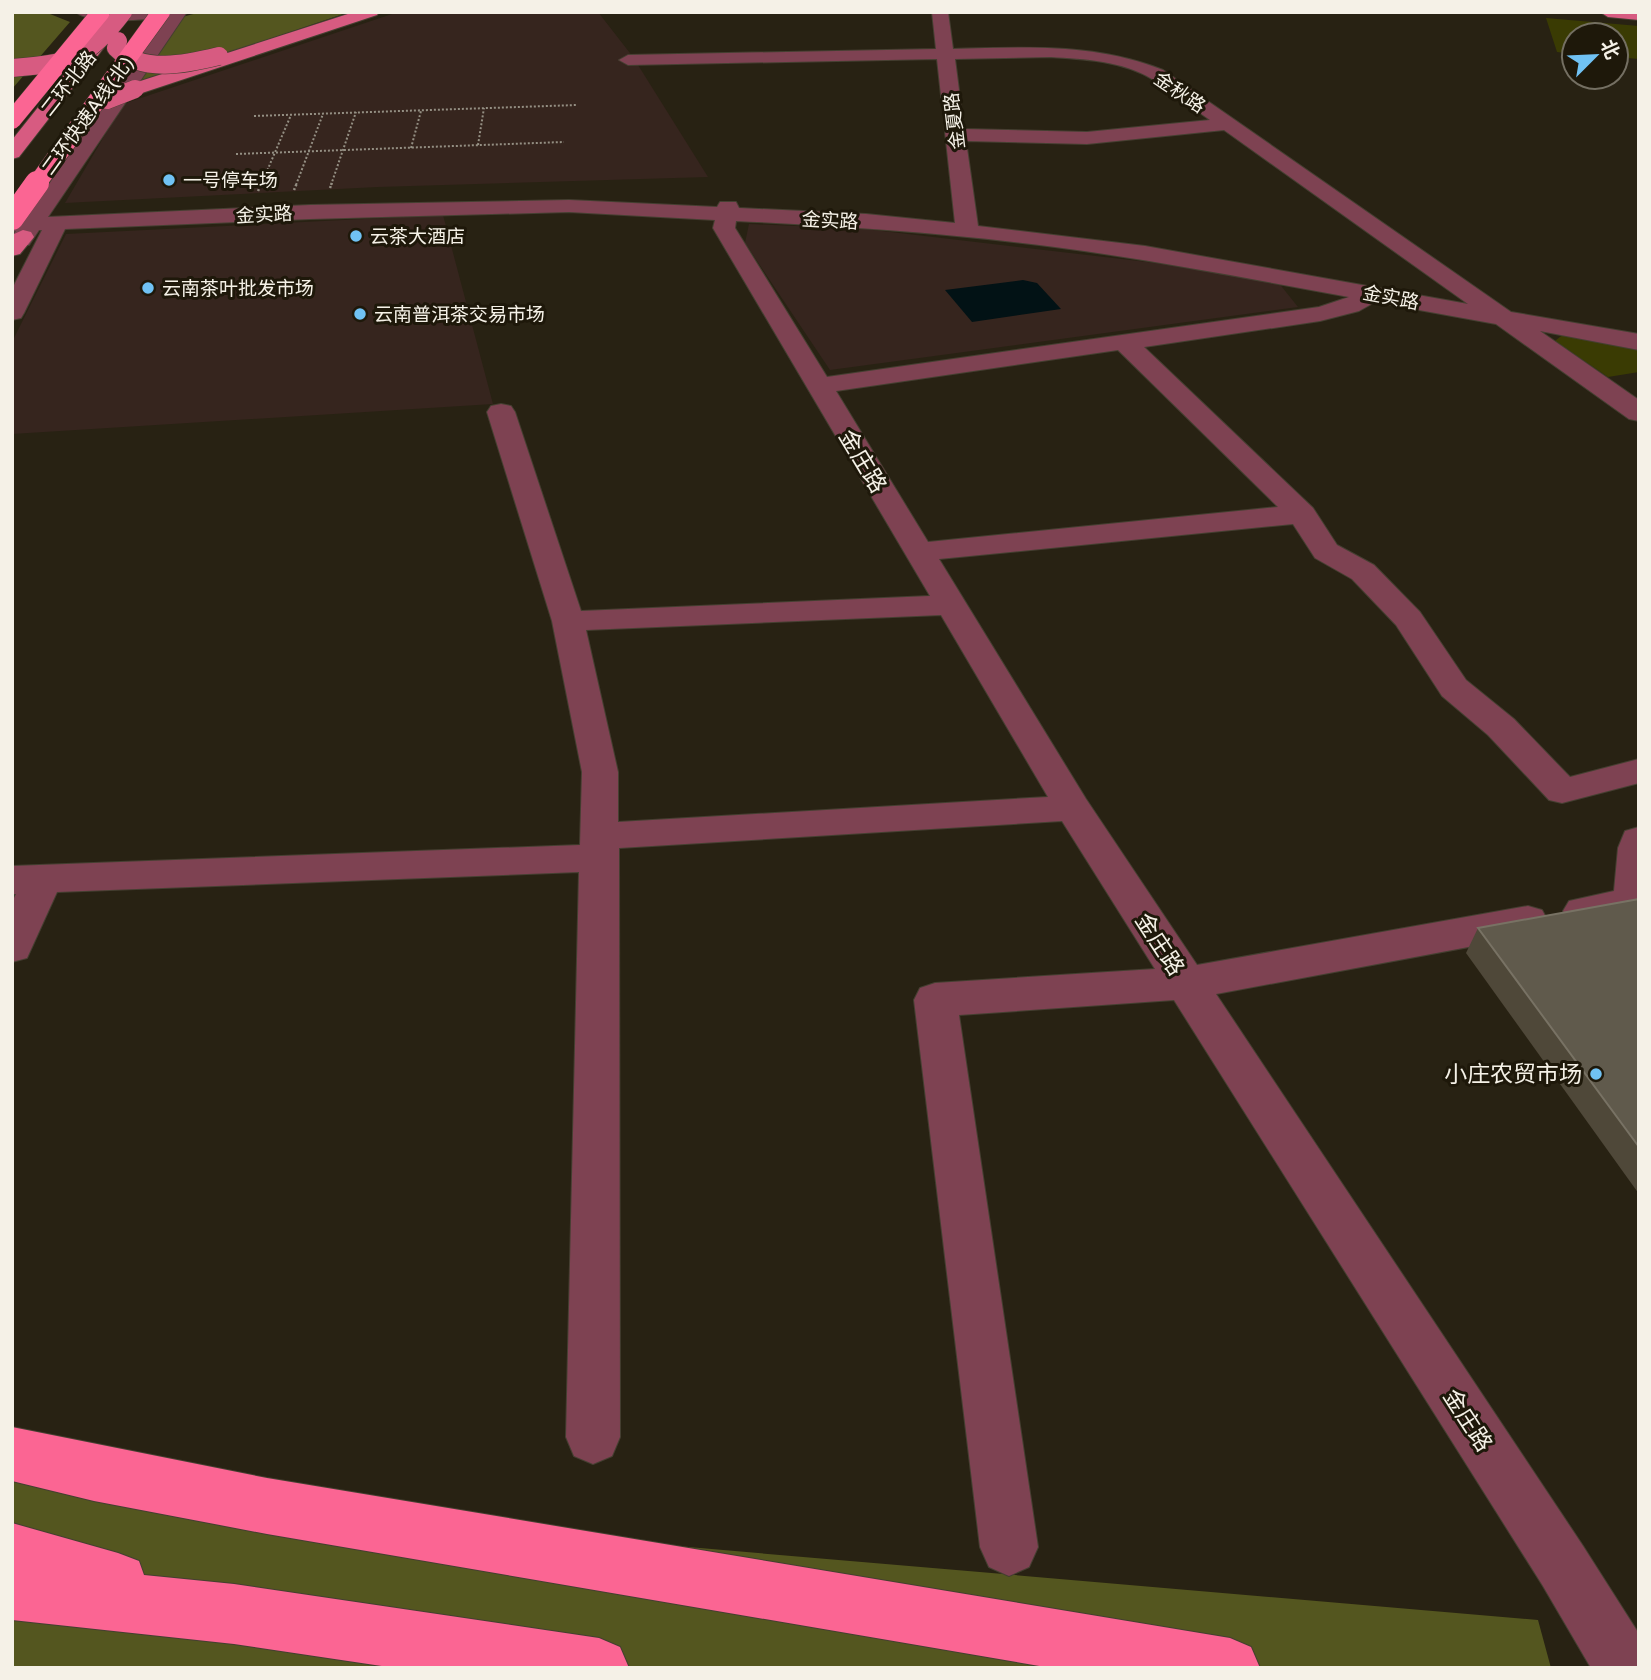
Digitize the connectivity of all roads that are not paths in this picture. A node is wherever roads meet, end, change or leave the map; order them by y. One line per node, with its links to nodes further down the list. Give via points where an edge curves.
1 (123, 12): 11 (main road, 二环北路, bridge)
2 (139, 12): 11 (main road, 二环北路)
3 (162, 12): 9 (street); 25 (highway, 二环快速A线(北), bridge, via 47,170)
4 (179, 12): 21 (street)
5 (354, 12): 11 (main road, bridge, via 186,63 146,63 120,55)
6 (371, 12): 19 (main road, bridge, via 135,89 107,100)
7 (940, 12): 12 (street, 金夏路)
8 (1608, 12): 10 (main road)
9 (93, 13): 16 (highway, bridge)
10 (1639, 15)
11 (109, 41): 14 (main road, bridge, via 74,56); 15 (main road, 二环北路)
12 (946, 53): 13 (street, 金秋路); 17 (street, 金秋路, via 1061,53 1110,58 1157,74); 18 (street, 金夏路)
13 (628, 60)
14 (12, 68)
15 (79, 80): 19 (main road, 二环北路); 20 (main road, 二环北路)
16 (14, 109): 20 (main road, via 25,121)
17 (1227, 124): 18 (street, via 1087,138); 26 (street, 金秋路)
18 (956, 135): 24 (street, 金夏路)
19 (43, 139): 20 (main road, 二环北路)
20 (18, 154)
21 (48, 200): 22 (street, via 52,208 73,211); 25 (street)
22 (253, 200): 23 (street, 金实路, via 535,198); 25 (street, 金实路)
23 (727, 211): 24 (street, 金实路); 25 (street, 金实路, via 480,207 310,212); 35 (street, 金庄路, via 724,228)
24 (967, 226): 27 (street, 金实路)
25 (22, 231): 29 (street)
26 (1415, 256): 27 (street, via 1404,273); 28 (street, 金秋路)
27 (1374, 289): 28 (street, 金实路); 31 (street, via 1350,306 1320,314)
28 (1495, 312): 30 (street, 金实路); 32 (street, 金实路); 34 (street, 金秋路)
29 (12, 313)
30 (1639, 332)
31 (1124, 342): 35 (street); 38 (street)
32 (1639, 342)
33 (1639, 377): 34 (street)
34 (1598, 385): 37 (street, 金秋路)
35 (818, 386): 39 (street, 金庄路)
36 (501, 412): 41 (street)
37 (1639, 414)
38 (1302, 514): 39 (street); 42 (street, via 1326,551 1363,572 1408,619 1454,688 1501,727 1562,791)
39 (917, 552): 40 (street, 金庄路)
40 (949, 605): 41 (street); 43 (street, 金庄路)
41 (568, 621): 45 (street, via 600,772)
42 (1639, 771)
43 (1073, 808): 45 (street); 48 (street, 金庄路)
44 (1639, 840): 48 (street, via 1633,902)
45 (599, 847): 46 (street); 49 (street)
46 (27, 879): 47 (street)
47 (12, 947)
48 (1186, 984): 51 (street, via 935,1000); 57 (street, 金庄路)
49 (593, 1437)
50 (12, 1454): 56 (highway, via 267,1506)
51 (1009, 1547)
52 (12, 1552): 54 (highway, via 156,1592)
53 (12, 1591): 54 (highway)
54 (339, 1628): 55 (highway)
55 (599, 1668)
56 (1230, 1668)
57 (1625, 1668)

